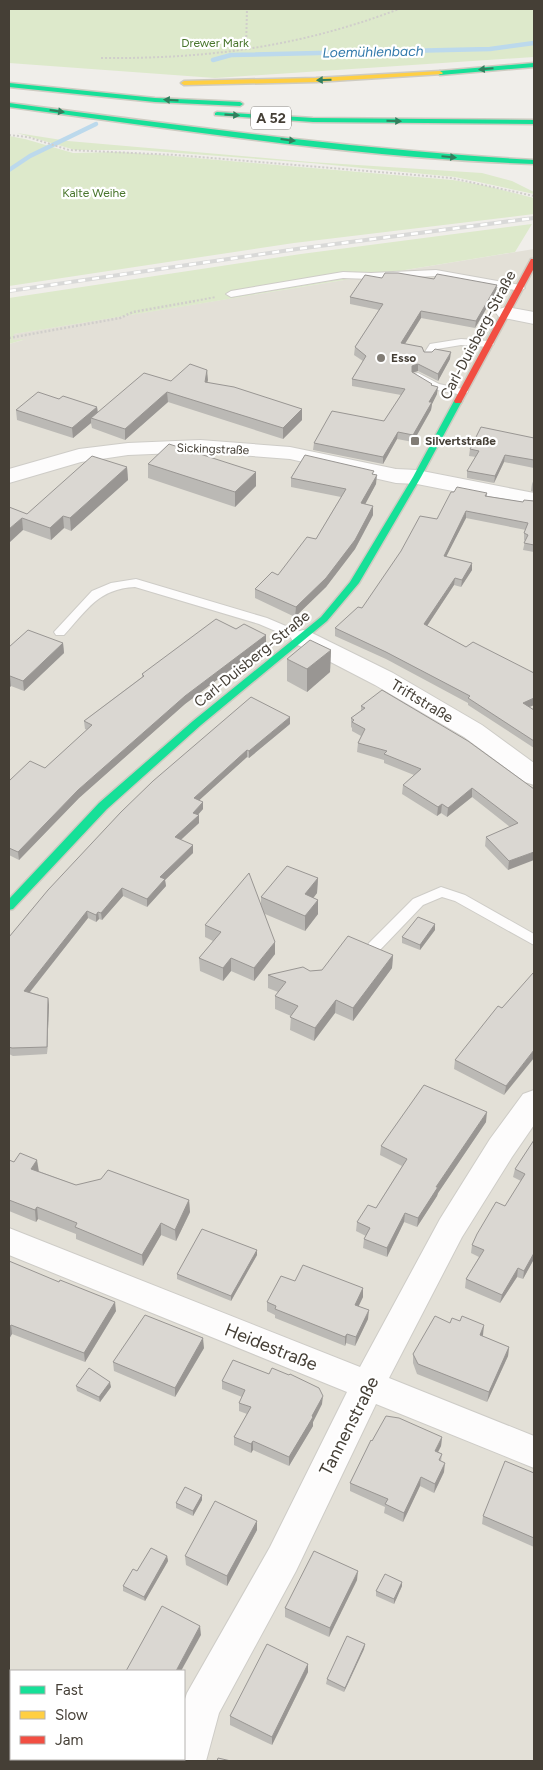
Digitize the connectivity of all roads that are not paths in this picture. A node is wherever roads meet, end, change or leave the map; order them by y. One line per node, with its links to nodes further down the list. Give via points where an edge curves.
1 (534, 65): 4 (main road, one-way to 4, via 332,80)
2 (9, 76): 3 (main road)
3 (77, 80)
4 (174, 83)
5 (9, 85): 8 (main road, A 52, one-way to 5, via 156,100)
6 (9, 96): 11 (main road, A 52, one-way to 11, via 188,113 314,120)
7 (9, 104): 12 (main road, one-way to 12, via 348,148)
8 (254, 104)
9 (342, 109): 10 (main road)
10 (534, 111)
11 (534, 122)
12 (481, 160): 13 (main road); 14 (main road)
13 (534, 162)
14 (534, 174)
15 (534, 262): 16 (main road, Carl-Duisberg-Straße)
16 (520, 288): 17 (lane, via 436,273 343,275); 18 (main road, Carl-Duisberg-Straße)
17 (231, 294)
18 (506, 313): 19 (street); 20 (main road, Carl-Duisberg-Straße)
19 (534, 318)
20 (489, 344): 21 (lane, via 461,342 434,346); 23 (main road, Carl-Duisberg-Straße)
21 (428, 355)
22 (417, 376): 23 (lane, via 436,387)
23 (463, 392): 25 (main road, Carl-Duisberg-Straße)
24 (9, 476): 25 (street, Sickingstraße, via 88,455 128,449 200,446 290,453)
25 (417, 478): 26 (street); 28 (main road, Carl-Duisberg-Straße, via 354,583)
26 (534, 500)
27 (60, 632): 28 (lane, via 96,594 116,584 136,583 263,621)
28 (303, 638): 29 (street, Triftstraße, via 384,679 473,731); 30 (main road, Carl-Duisberg-Straße, via 144,768)
29 (534, 776)
30 (12, 896)
31 (534, 940): 32 (lane, via 460,898 442,892 418,902)
32 (374, 947)
33 (534, 1102): 35 (street, Tannenstraße, via 451,1228)
34 (9, 1241): 35 (street, Heidestraße)
35 (369, 1386): 36 (street, Heidestraße); 37 (street, Tannenstraße, via 283,1559 201,1707)
36 (534, 1452)
37 (186, 1761)

